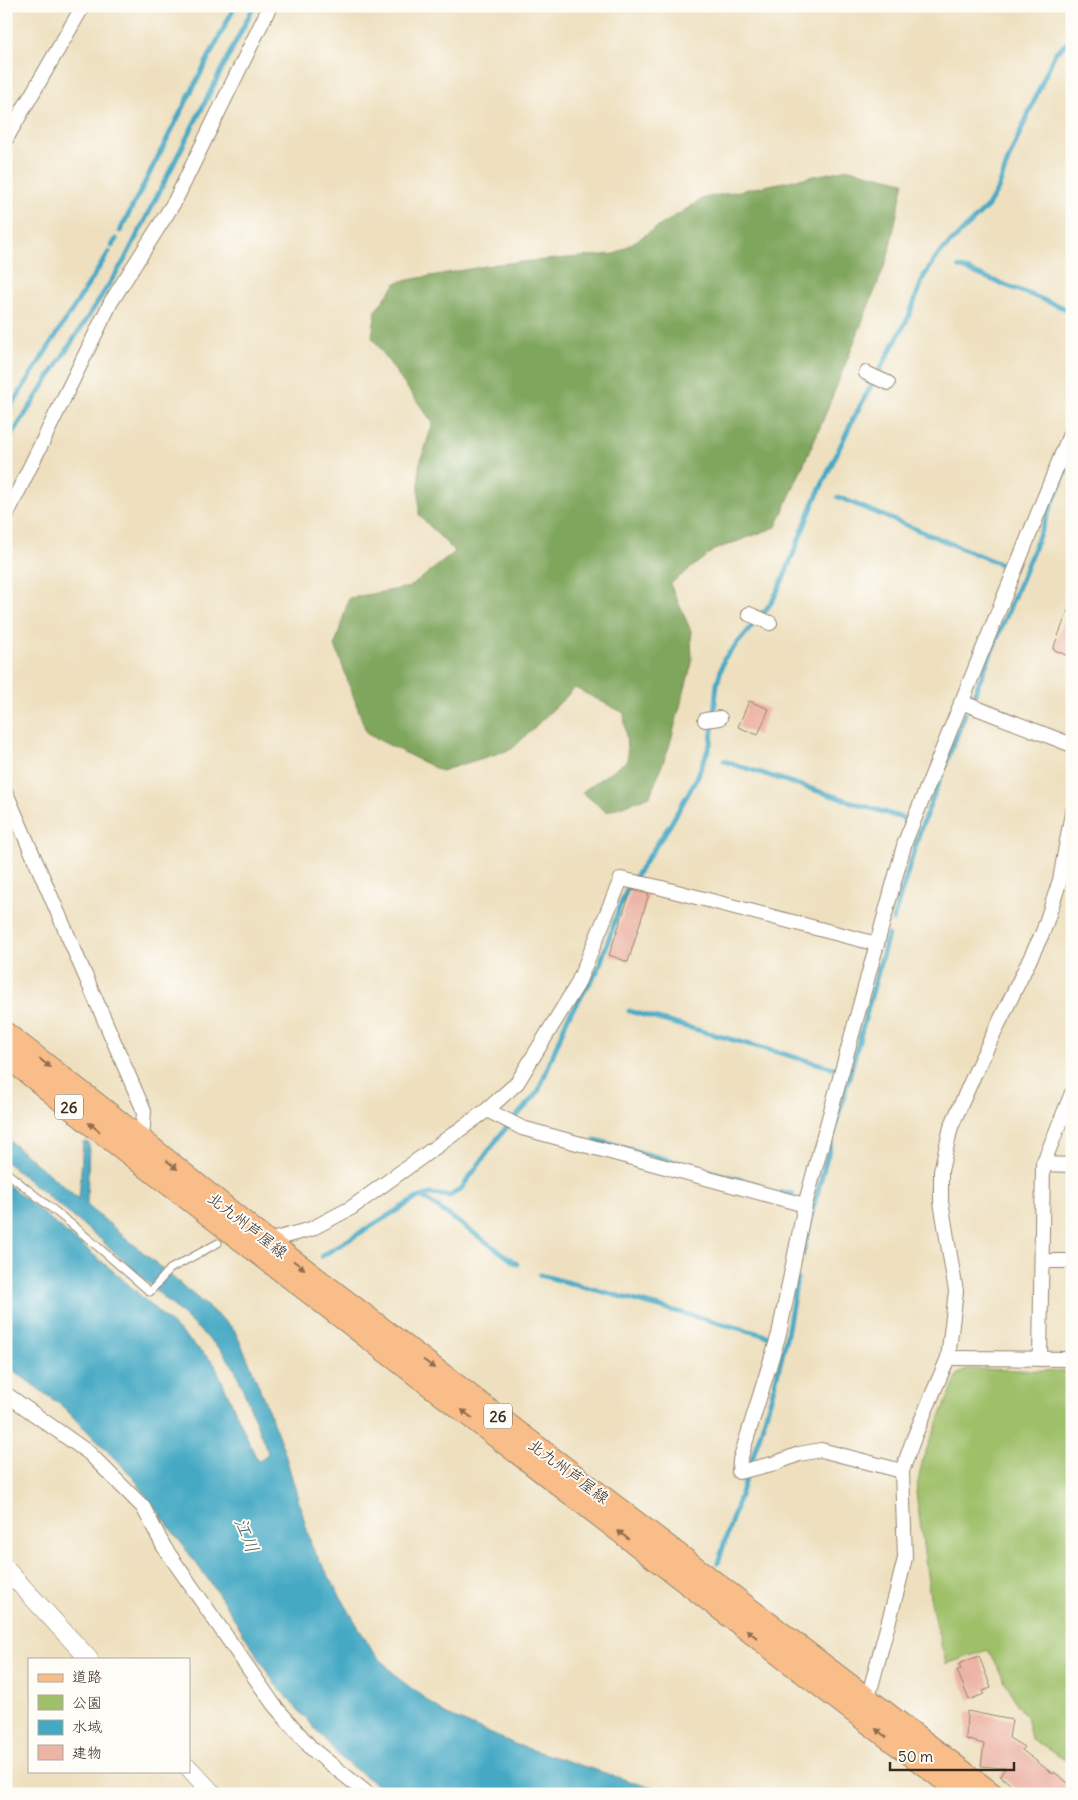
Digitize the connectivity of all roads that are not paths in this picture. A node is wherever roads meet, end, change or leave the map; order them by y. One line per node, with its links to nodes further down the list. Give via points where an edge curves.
1 (83, 6): 3 (street)
2 (270, 6): 7 (street, via 175,201 111,302)
3 (6, 139)
4 (866, 373): 5 (street)
5 (888, 383)
6 (1072, 428): 10 (street)
7 (6, 516)
8 (749, 614): 9 (street)
9 (770, 622)
10 (961, 702): 13 (street); 17 (street, via 905,842)
11 (720, 718): 12 (street)
12 (705, 720)
13 (1072, 745)
14 (6, 793): 22 (street, via 144,1111)
15 (1072, 813): 16 (street)
16 (1066, 880): 31 (street, via 951,1127 941,1171 941,1202 956,1291)
17 (877, 944): 21 (street, via 621,879 577,985 517,1083); 26 (street)
18 (6, 1033): 22 (main road, 北九州芦屋線 / 26, one-way to 22, via 109,1113)
19 (6, 1056): 22 (main road, 北九州芦屋線 / 26, one-way to 19)
20 (1072, 1094): 23 (street)
21 (487, 1110): 26 (street, via 522,1128); 27 (street, via 351,1208 311,1229)
22 (137, 1149): 27 (main road, 北九州芦屋線 / 26, one-way to 27); 38 (main road, 北九州芦屋線 / 26, one-way to 22)
23 (1043, 1164): 24 (street); 29 (street)
24 (1072, 1164)
25 (6, 1172): 28 (lane, via 150,1292 170,1269)
26 (805, 1205): 35 (street, via 779,1334 739,1472 821,1450)
27 (268, 1241): 38 (main road, 北九州芦屋線 / 26, one-way to 38)
28 (218, 1243)
29 (1043, 1261): 30 (street); 32 (street)
30 (1072, 1261)
31 (948, 1358): 32 (street); 35 (street)
32 (1040, 1359): 33 (street)
33 (1072, 1359)
34 (6, 1394): 41 (street, via 89,1453 143,1507 164,1547 274,1705 312,1749)
35 (902, 1471): 38 (street, via 904,1558)
36 (6, 1569): 37 (street)
37 (88, 1658)
38 (864, 1709): 42 (main road, 北九州芦屋線 / 26, one-way to 38); 43 (main road, 北九州芦屋線 / 26)
39 (190, 1769): 40 (street)
40 (213, 1794)
41 (368, 1794)
42 (962, 1794)
43 (994, 1794)

